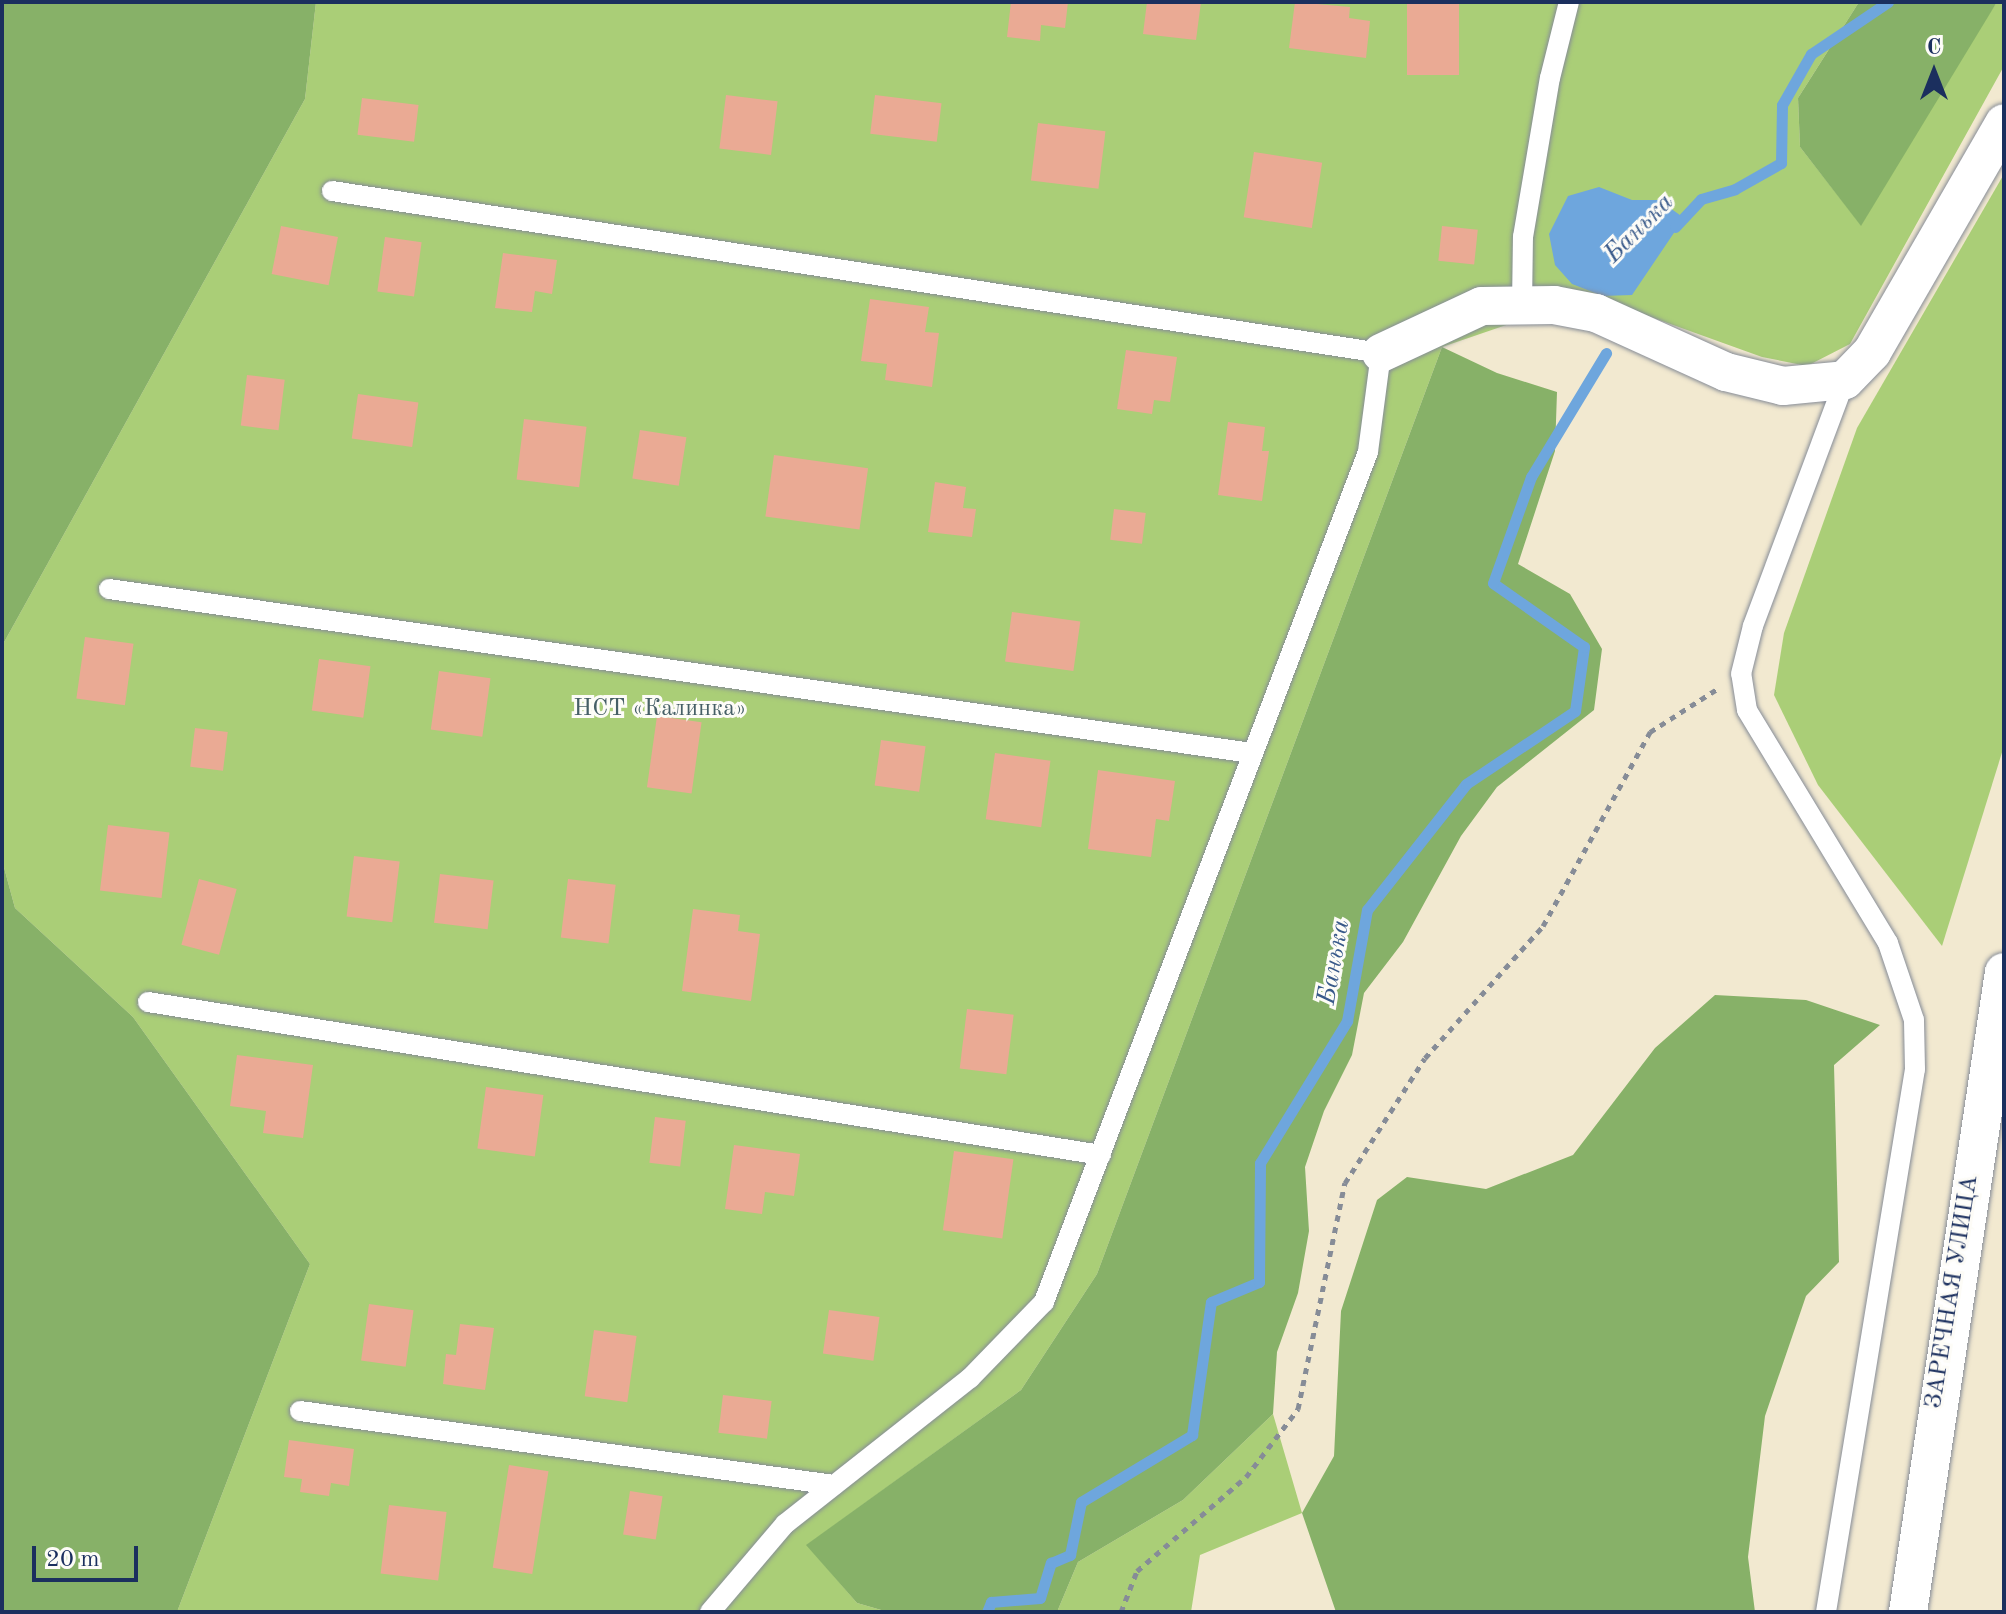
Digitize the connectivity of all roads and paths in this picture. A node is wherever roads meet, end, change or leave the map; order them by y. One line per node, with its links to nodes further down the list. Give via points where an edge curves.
1 (1569, 2): 4 (lane, via 1550,78 1523,237)
2 (2004, 123): 6 (street, via 1872,352)
3 (332, 191): 5 (lane)
4 (1522, 306): 5 (street, via 1482,306); 6 (street, via 1596,313 1726,372 1783,386)
5 (1381, 353): 9 (lane, via 1368,452)
6 (1845, 380): 8 (lane, via 1753,626)
7 (109, 589): 9 (lane)
8 (1741, 674): 16 (path, via 1650,732 1543,926 1425,1058 1345,1183 1298,1409 1246,1477 1137,1571); 17 (lane, via 1747,710 1888,943 1914,1020 1915,1069)
9 (1252, 753): 12 (lane)
10 (2004, 972): 18 (street, ЗАРЕЧНАЯ УЛИЦА)
11 (148, 1002): 12 (lane)
12 (1101, 1155): 14 (lane, via 1044,1302 970,1378)
13 (300, 1411): 14 (lane)
14 (834, 1485): 15 (lane, via 785,1524)
15 (710, 1612)
16 (1121, 1612)
17 (1826, 1612)
18 (1908, 1612)

